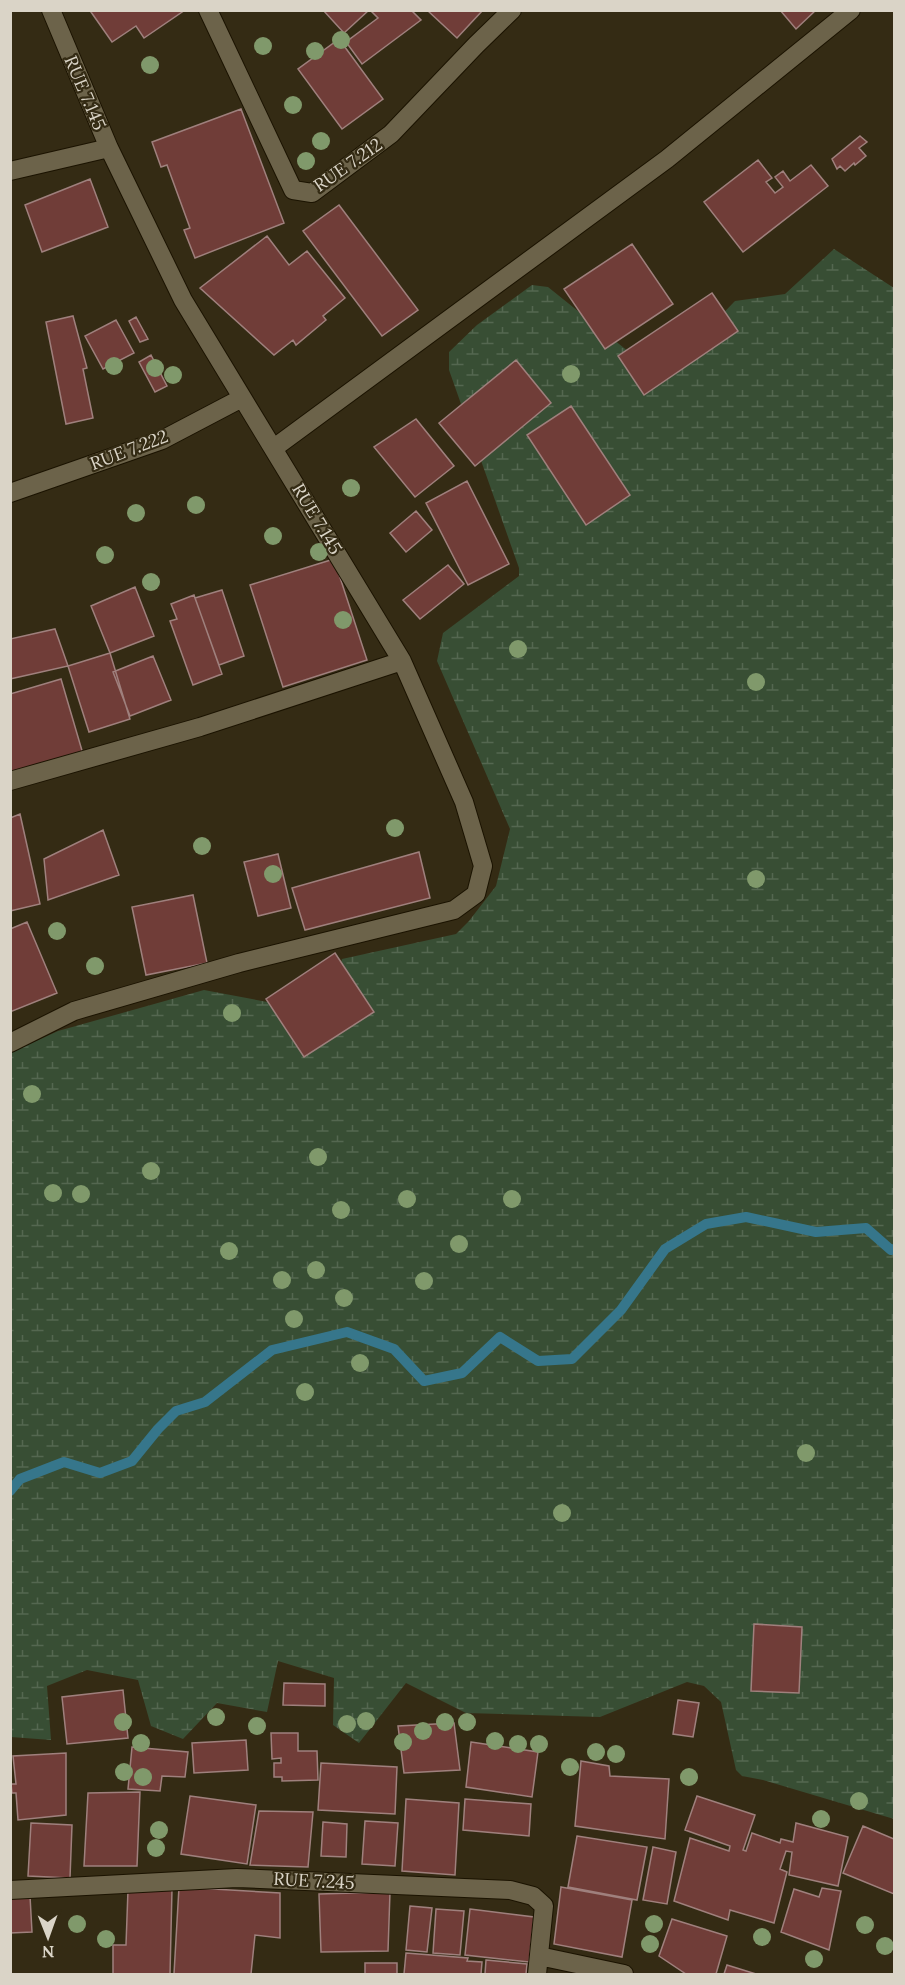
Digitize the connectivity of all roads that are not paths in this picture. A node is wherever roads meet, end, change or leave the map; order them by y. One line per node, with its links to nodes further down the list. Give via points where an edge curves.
1 (51, 10): 5 (street, RUE 7.145)
2 (208, 10): 3 (street, RUE 7.212, via 293,190 312,193 392,134)
3 (512, 10)
4 (851, 10): 8 (street, via 667,159)
5 (109, 148): 6 (street); 7 (street, RUE 7.145, via 183,300)
6 (10, 171)
7 (242, 398): 8 (street, RUE 7.145); 9 (street, RUE 7.222, via 162,440)
8 (274, 448): 10 (street, RUE 7.145)
9 (10, 493)
10 (402, 661): 11 (street, via 200,727); 12 (street, RUE 7.145, via 464,802 483,866 476,894 454,910 239,963 74,1011)
11 (10, 781)
12 (10, 1043)
13 (10, 1890): 14 (street, RUE 7.245, via 237,1878 510,1890 533,1896 544,1906)
14 (538, 1965): 15 (street)
15 (624, 1974)

